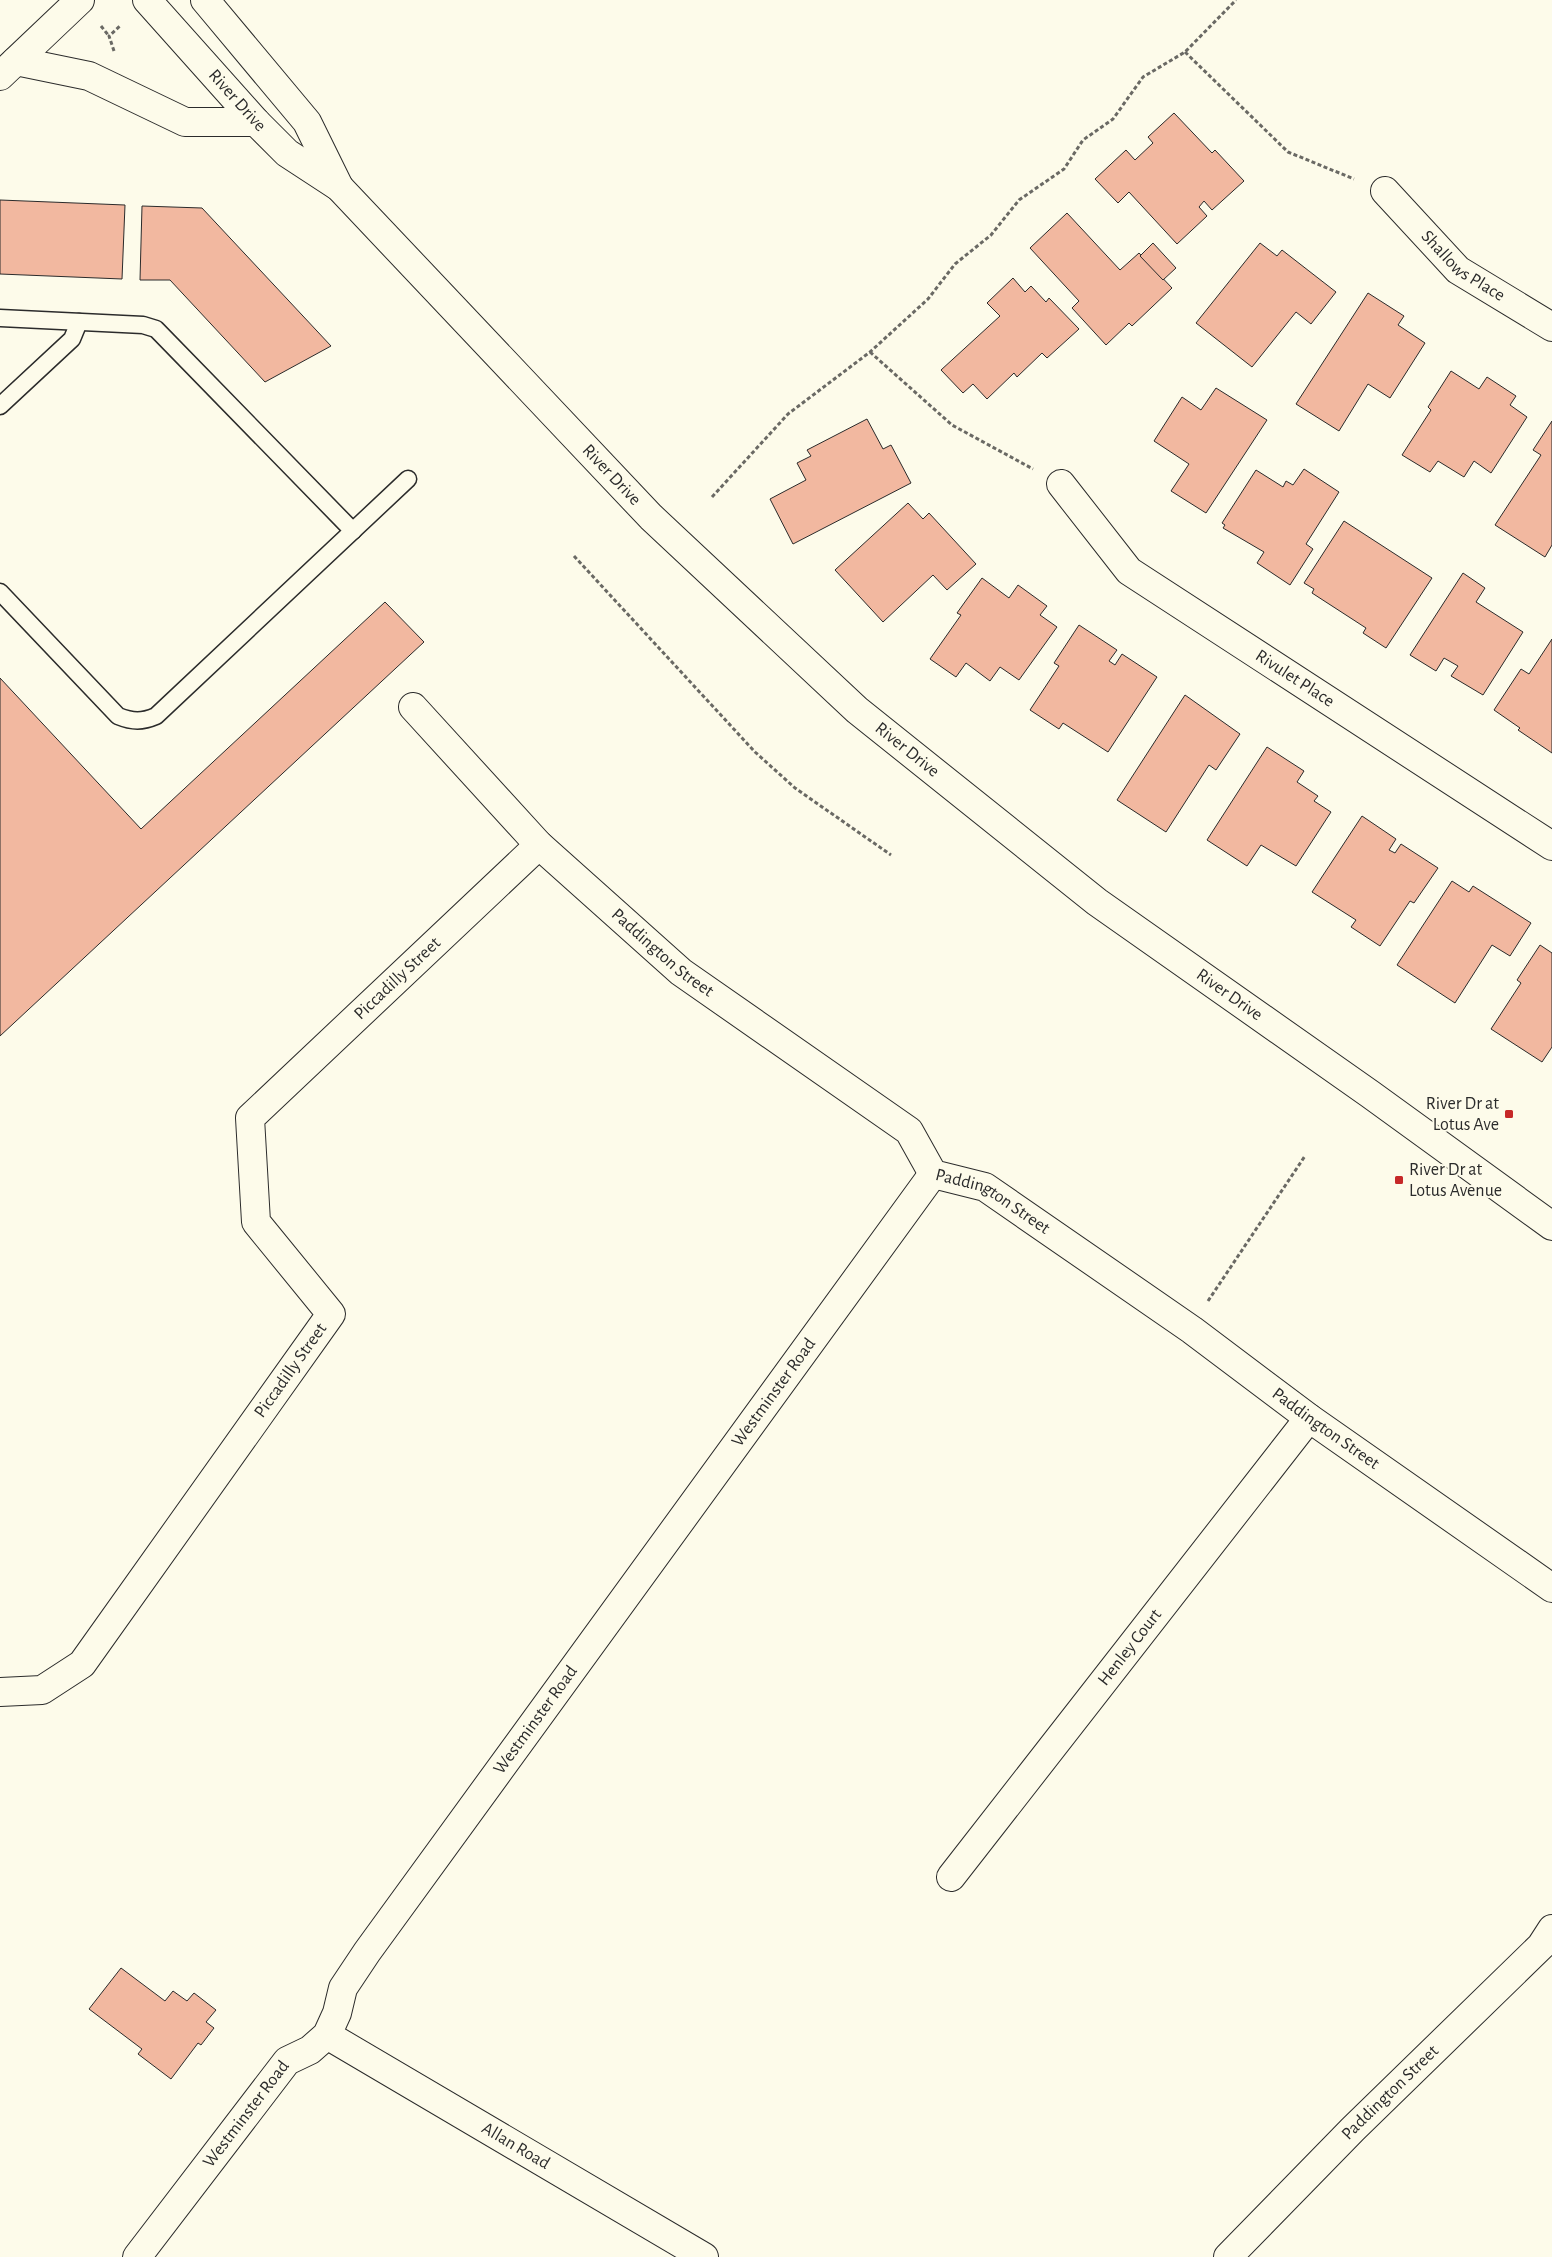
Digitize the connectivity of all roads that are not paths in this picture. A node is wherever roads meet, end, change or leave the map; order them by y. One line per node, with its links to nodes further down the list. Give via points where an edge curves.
1 (80, 0): 5 (street)
2 (147, 0): 6 (street, River Drive)
3 (204, 0): 4 (street, River Drive)
4 (227, 11): 7 (street, River Drive, via 307,122)
5 (8, 68): 6 (street, via 66,70 89,76 185,122)
6 (256, 122): 7 (street, River Drive, via 287,153)
7 (339, 187): 21 (street, River Drive, via 651,517 857,710 1097,902)
8 (1385, 191): 11 (street, Shallows Place, via 1458,270)
9 (0, 318): 10 (lane)
10 (79, 322): 12 (lane, via 72,339); 15 (lane, via 156,329)
11 (1552, 327)
12 (0, 406)
13 (408, 479): 15 (lane)
14 (1061, 484): 19 (street, Rivulet Place, via 1129,572)
15 (353, 531): 16 (lane, via 156,716 144,721 118,716)
16 (0, 592)
17 (413, 707): 18 (street, Paddington Street)
18 (539, 845): 20 (street, Paddington Street, via 681,972 909,1131); 24 (street, Piccadilly Street, via 250,1118 256,1222 331,1314 82,1664 42,1690)
19 (1552, 846)
20 (933, 1174): 22 (street, Paddington Street, via 985,1187 1192,1330); 27 (street, Westminster Road, via 367,1952 343,1988 337,2014)
21 (1552, 1226)
22 (1309, 1418): 23 (street, Paddington Street); 25 (street, Henley Court)
23 (1552, 1588)
24 (0, 1692)
25 (951, 1877)
26 (1552, 1929): 30 (street, Paddington Street, via 1541,1946 1353,2129)
27 (327, 2035): 28 (street, Westminster Road, via 310,2050 287,2060); 29 (street, Allan Road)
28 (137, 2257)
29 (704, 2257)
30 (1228, 2257)

